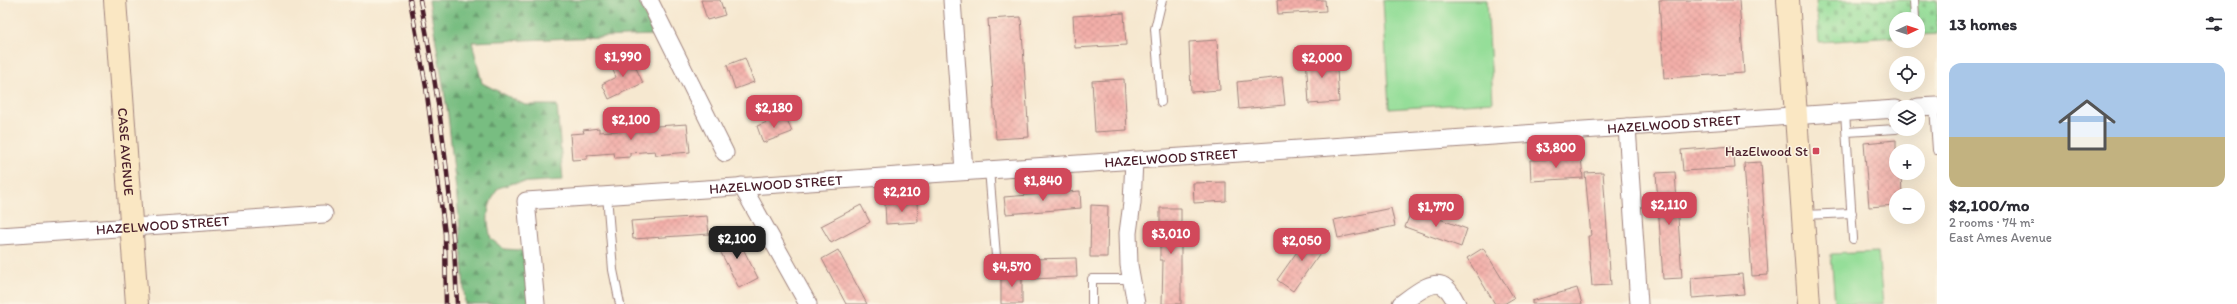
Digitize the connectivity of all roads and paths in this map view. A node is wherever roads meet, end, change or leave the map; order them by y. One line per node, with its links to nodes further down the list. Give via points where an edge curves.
1 (115, 0): 26 (main road, CASE AVENUE)
2 (649, 0): 17 (street)
3 (952, 0): 20 (street)
4 (1162, 0): 8 (lane, via 1155,29)
5 (1788, 0): 12 (main road)
6 (1914, 0): 7 (lane)
7 (1915, 12)
8 (1161, 102)
9 (1930, 106): 16 (lane)
10 (1889, 109): 11 (street, HAZELWOOD STREET)
11 (1845, 112): 12 (street, HAZELWOOD STREET); 15 (lane)
12 (1796, 116): 13 (street, HAZELWOOD STREET); 25 (main road)
13 (1627, 127): 18 (street, HAZELWOOD STREET); 39 (street)
14 (1889, 129): 15 (lane)
15 (1847, 132): 23 (lane)
16 (1937, 150)
17 (725, 153)
18 (1134, 160): 19 (street, HAZELWOOD STREET); 30 (street, via 1128,233)
19 (989, 169): 20 (street, HAZELWOOD STREET); 29 (lane)
20 (964, 171): 21 (street, HAZELWOOD STREET)
21 (742, 186): 22 (street, HAZELWOOD STREET); 34 (street)
22 (606, 195): 32 (street, HAZELWOOD STREET, via 526,201); 33 (lane, via 613,270)
23 (1852, 213): 25 (lane); 28 (lane)
24 (324, 214): 26 (street, HAZELWOOD STREET)
25 (1803, 215): 40 (main road)
26 (131, 227): 27 (street, HAZELWOOD STREET); 31 (main road, CASE AVENUE)
27 (0, 236)
28 (1853, 239)
29 (996, 256)
30 (1132, 279): 35 (lane, via 1092,279); 36 (street)
31 (137, 304)
32 (536, 304)
33 (620, 304)
34 (808, 304)
35 (1092, 304)
36 (1136, 304)
37 (1401, 304): 38 (street, via 1432,285 1439,285 1445,287)
38 (1457, 304)
39 (1639, 304)
40 (1809, 304)

